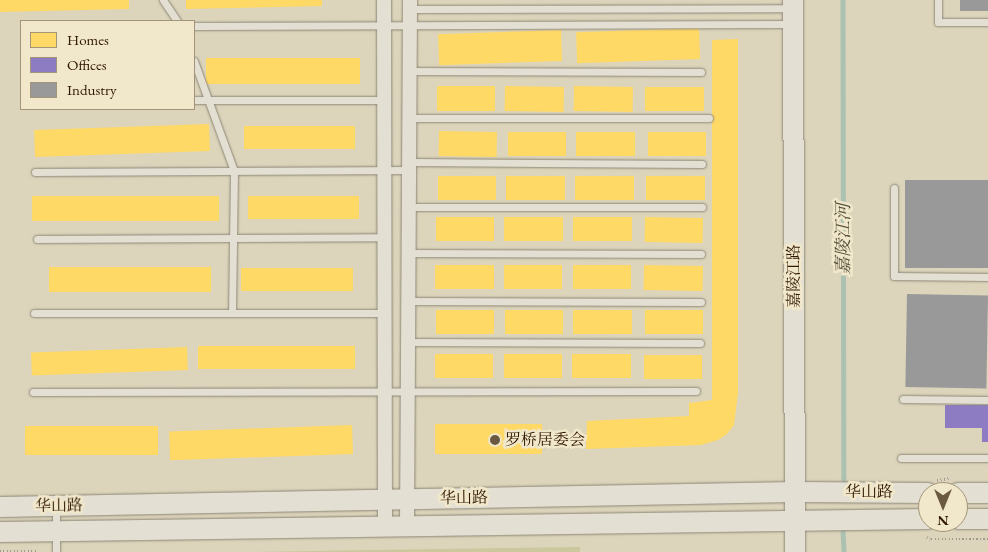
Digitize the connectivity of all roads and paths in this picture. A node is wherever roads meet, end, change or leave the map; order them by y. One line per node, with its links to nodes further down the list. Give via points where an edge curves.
1 (163, 0): 6 (lane)
2 (384, 0): 8 (street)
3 (938, 0): 7 (lane, via 938,22)
4 (410, 4): 5 (lane); 9 (street)
5 (793, 11): 9 (lane); 48 (street, 嘉陵江路)
6 (176, 20)
7 (988, 22)
8 (384, 25): 9 (lane); 10 (lane); 16 (street)
9 (410, 25): 12 (street)
10 (195, 26)
11 (195, 63): 15 (lane)
12 (409, 71): 13 (lane); 17 (street)
13 (701, 72)
14 (195, 100): 15 (lane)
15 (210, 100): 16 (lane); 22 (lane)
16 (384, 100): 21 (street)
17 (409, 118): 18 (lane); 20 (street)
18 (708, 118)
19 (702, 164): 20 (lane)
20 (409, 166): 21 (lane); 25 (street)
21 (384, 170): 22 (lane); 27 (street)
22 (234, 171): 23 (lane); 28 (lane)
23 (35, 172)
24 (894, 188): 32 (lane, via 894,276)
25 (409, 207): 26 (lane); 30 (street)
26 (702, 207)
27 (384, 237): 28 (lane); 35 (street)
28 (233, 238): 29 (lane); 37 (lane)
29 (37, 239)
30 (408, 253): 31 (lane); 33 (street)
31 (701, 254)
32 (988, 277)
33 (408, 301): 34 (lane); 38 (street)
34 (702, 302)
35 (384, 312): 37 (lane); 42 (street)
36 (34, 313): 37 (lane)
37 (232, 313)
38 (408, 342): 39 (lane); 43 (street)
39 (700, 343)
40 (696, 391): 43 (lane)
41 (33, 392): 42 (lane)
42 (384, 392): 43 (lane); 53 (street)
43 (408, 392): 52 (street)
44 (903, 399): 45 (lane)
45 (988, 400)
46 (901, 458): 47 (lane)
47 (988, 458)
48 (795, 492): 49 (street, 华山路); 52 (street, 华山路); 57 (street, 嘉陵江路)
49 (918, 492)
50 (968, 493): 51 (street)
51 (988, 493)
52 (407, 499): 53 (street, 华山路); 59 (street)
53 (385, 500): 54 (street, 华山路); 60 (street)
54 (56, 506): 55 (street, 华山路); 62 (lane)
55 (0, 507)
56 (988, 518): 58 (street)
57 (795, 519): 59 (street, 华山路); 61 (street, 华山路); 67 (street, 嘉陵江路)
58 (968, 519)
59 (407, 525): 60 (street, 华山路)
60 (385, 526): 62 (street, 华山路)
61 (918, 526)
62 (56, 531): 63 (street, 华山路); 66 (lane)
63 (0, 532)
64 (928, 532): 65 (path, via 931,539)
65 (988, 539)
66 (56, 552)
67 (795, 552)

